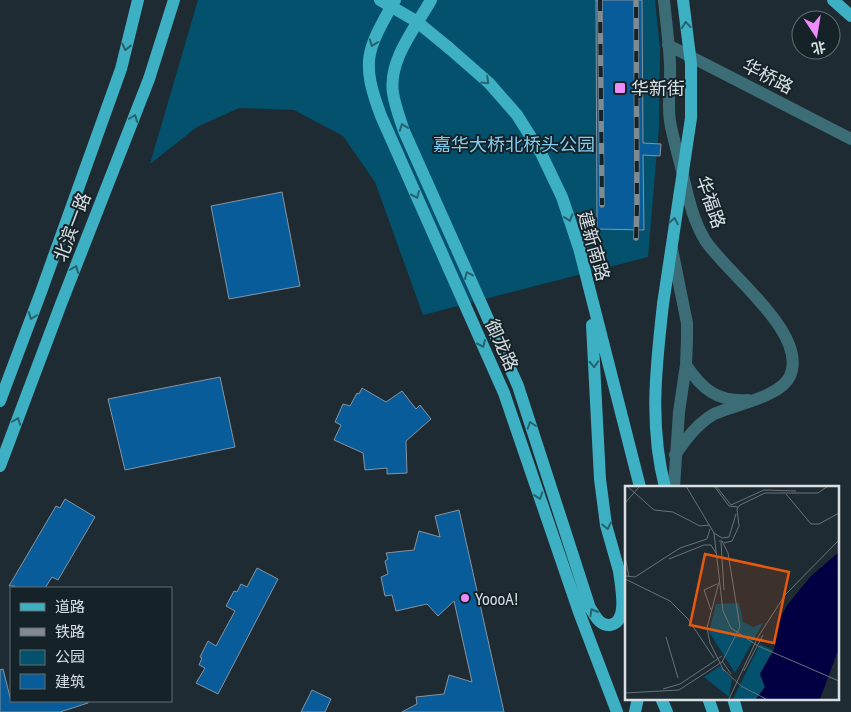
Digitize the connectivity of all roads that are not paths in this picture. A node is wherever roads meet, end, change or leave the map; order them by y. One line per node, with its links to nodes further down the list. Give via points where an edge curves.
1 (138, 0): 16 (main road, 北滨一路, one-way to 16, via 121,69)
2 (174, 0): 18 (main road, 北滨一路, one-way to 2, via 150,79)
3 (380, 0): 13 (main road, 建新南路, one-way to 13, bridge, via 416,21 449,48 517,115 562,197)
4 (395, 0): 27 (main road, 御龙路, one-way to 27, via 370,47 368,65 373,95 504,393)
5 (431, 0): 22 (main road, 御龙路, one-way to 5, via 623,608 616,623 608,625 597,619 590,608 518,386 402,124 393,91 394,70)
6 (664, 0): 10 (street, 华福路)
7 (682, 0): 12 (main road, one-way to 7, bridge, via 691,118 690,64)
8 (833, 0): 9 (main road)
9 (851, 16)
10 (668, 45): 11 (street, 华桥路); 15 (street, 华福路, via 670,120 692,213 706,242 777,322 790,346 793,362 790,376 782,386)
11 (851, 139)
12 (671, 244): 14 (street, bridge, via 686,323); 20 (main road, bridge, via 654,406)
13 (591, 298): 19 (main road, 建新南路); 22 (main road, one-way to 22, via 600,479 606,525)
14 (686, 365): 15 (street, 华福路, via 698,383 715,395 738,400); 17 (street)
15 (758, 399): 17 (street, 华福路, via 702,422)
16 (0, 401)
17 (675, 455): 21 (street)
18 (0, 466)
19 (640, 486)
20 (665, 486)
21 (674, 486)
22 (618, 570): 23 (main road)
23 (625, 591)
24 (663, 700): 28 (main road)
25 (709, 700): 29 (main road)
26 (734, 700): 30 (main road)
27 (617, 712)
28 (667, 712)
29 (713, 712)
30 (738, 712)

